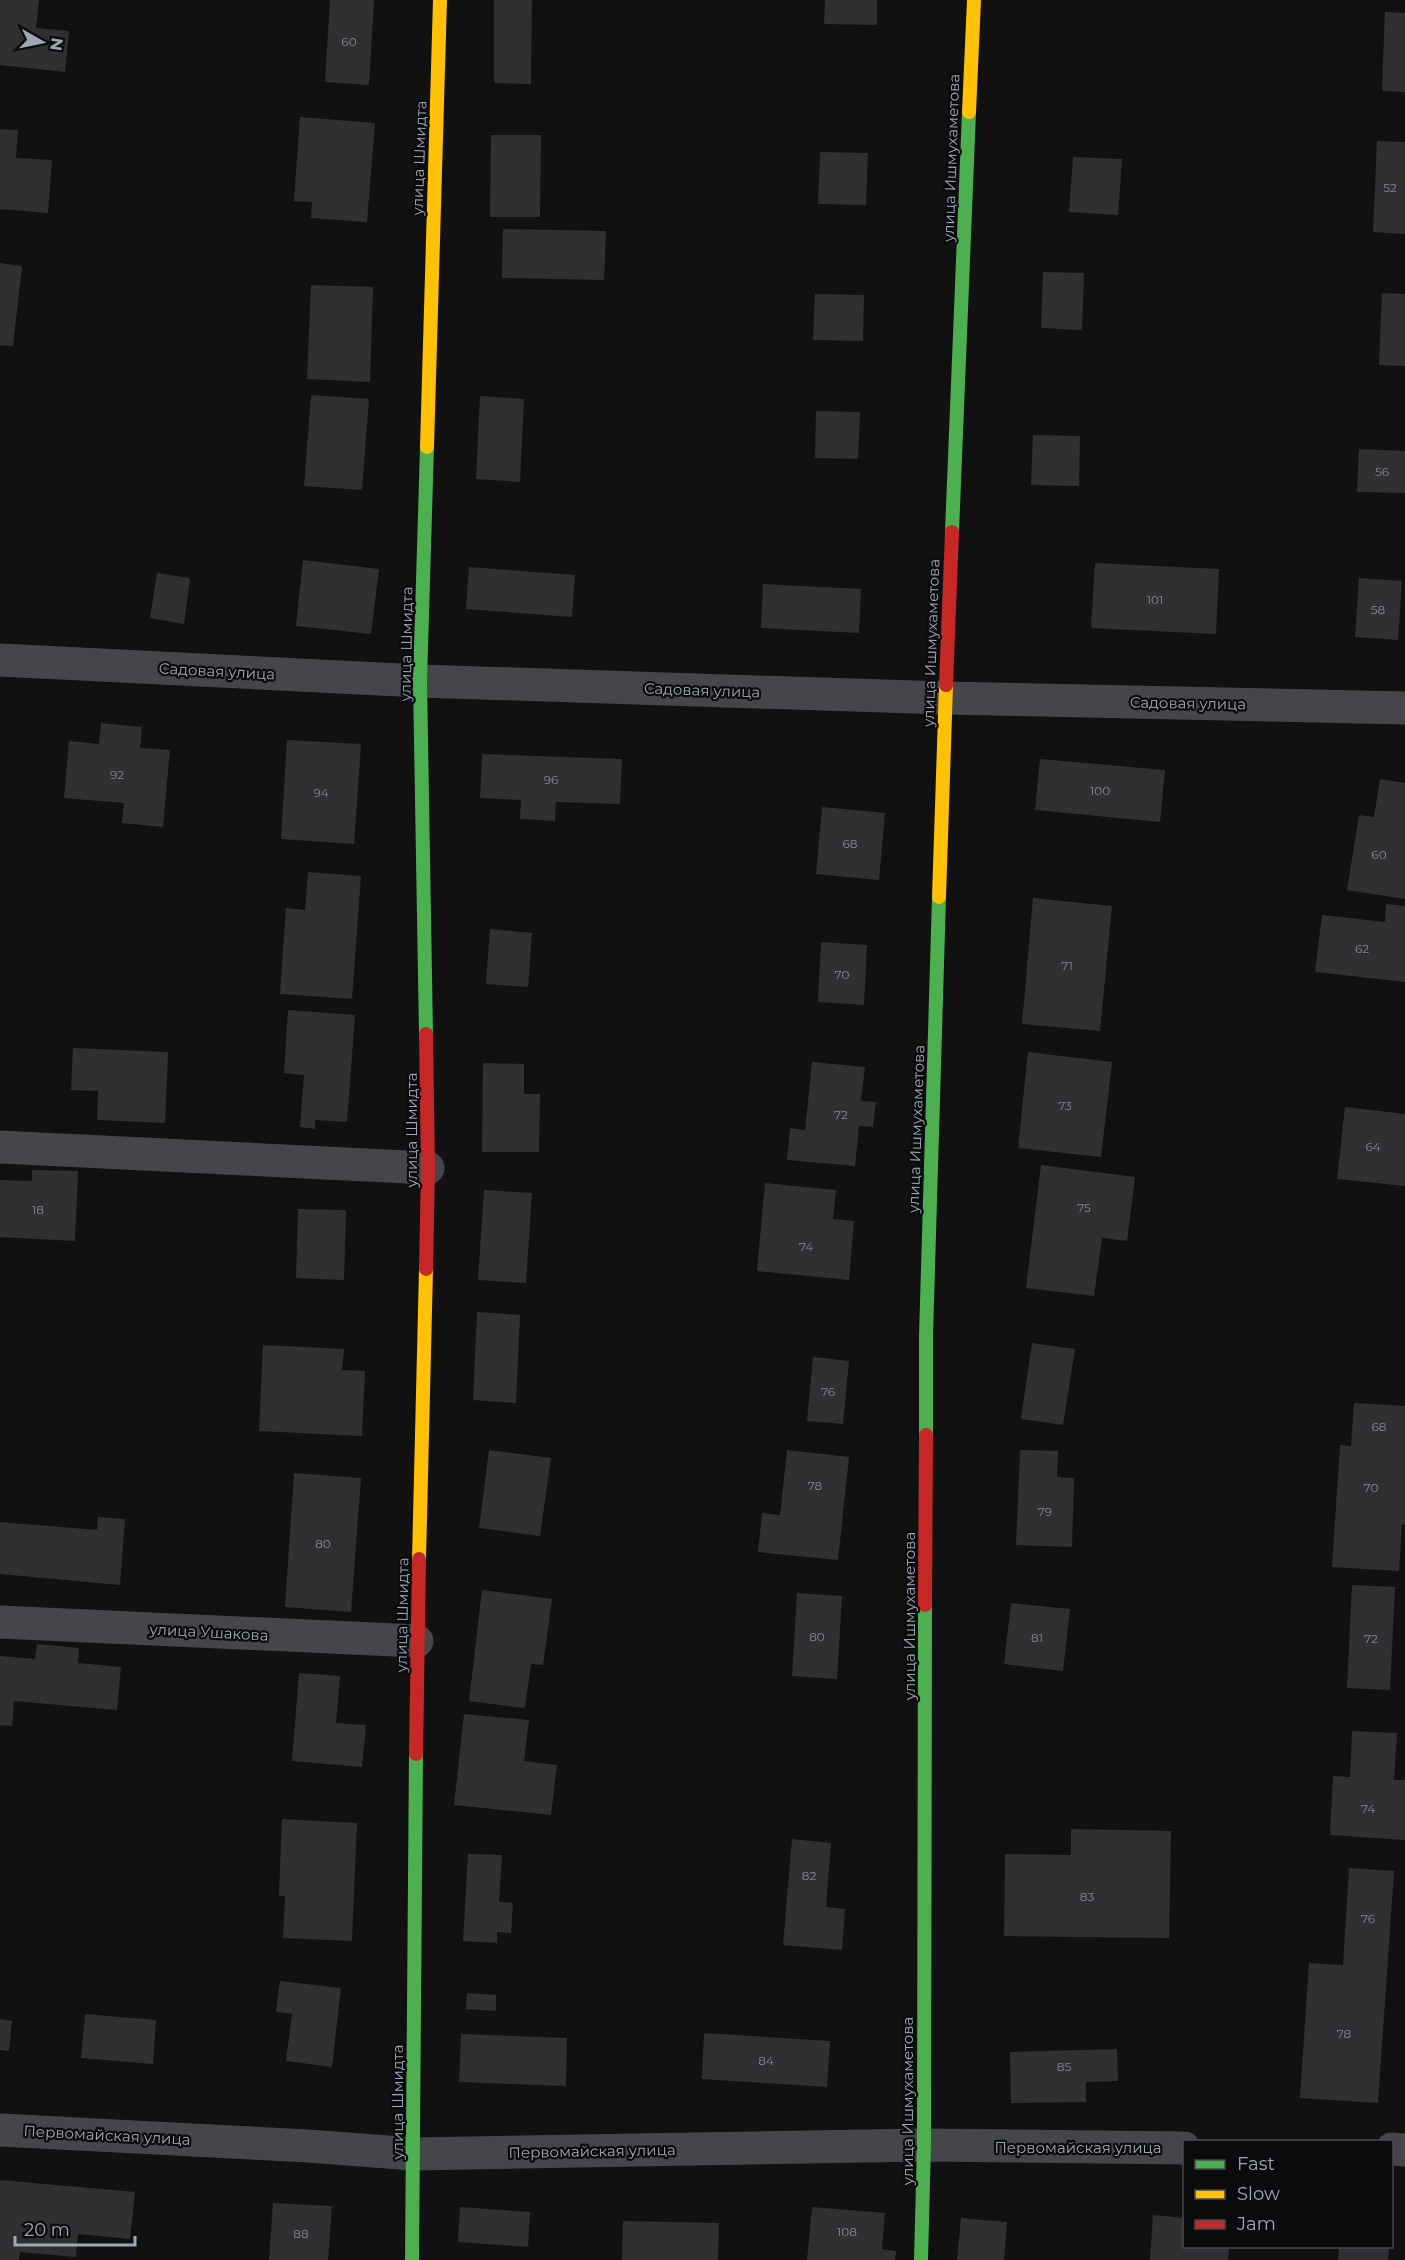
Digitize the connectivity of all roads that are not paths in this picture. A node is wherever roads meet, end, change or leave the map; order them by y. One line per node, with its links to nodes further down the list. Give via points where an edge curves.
1 (440, 0): 4 (street, улица Шмидта)
2 (974, 0): 5 (street, улица Ишмухаметова)
3 (0, 660): 4 (street, Садовая улица)
4 (420, 681): 5 (street, Садовая улица); 8 (street, улица Шмидта)
5 (945, 698): 6 (street, Садовая улица); 12 (street, улица Ишмухаметова, via 926,1336)
6 (1405, 708)
7 (0, 1147): 8 (street)
8 (428, 1168): 10 (street, улица Шмидта)
9 (0, 1622): 10 (street, улица Ушакова)
10 (417, 1641): 14 (street, улица Шмидта)
11 (0, 2130): 14 (street, Первомайская улица)
12 (924, 2145): 13 (street, Первомайская улица); 14 (street, Первомайская улица); 16 (street, улица Ишмухаметова)
13 (1183, 2148)
14 (414, 2154): 15 (street, улица Шмидта)
15 (412, 2260)
16 (921, 2260)

